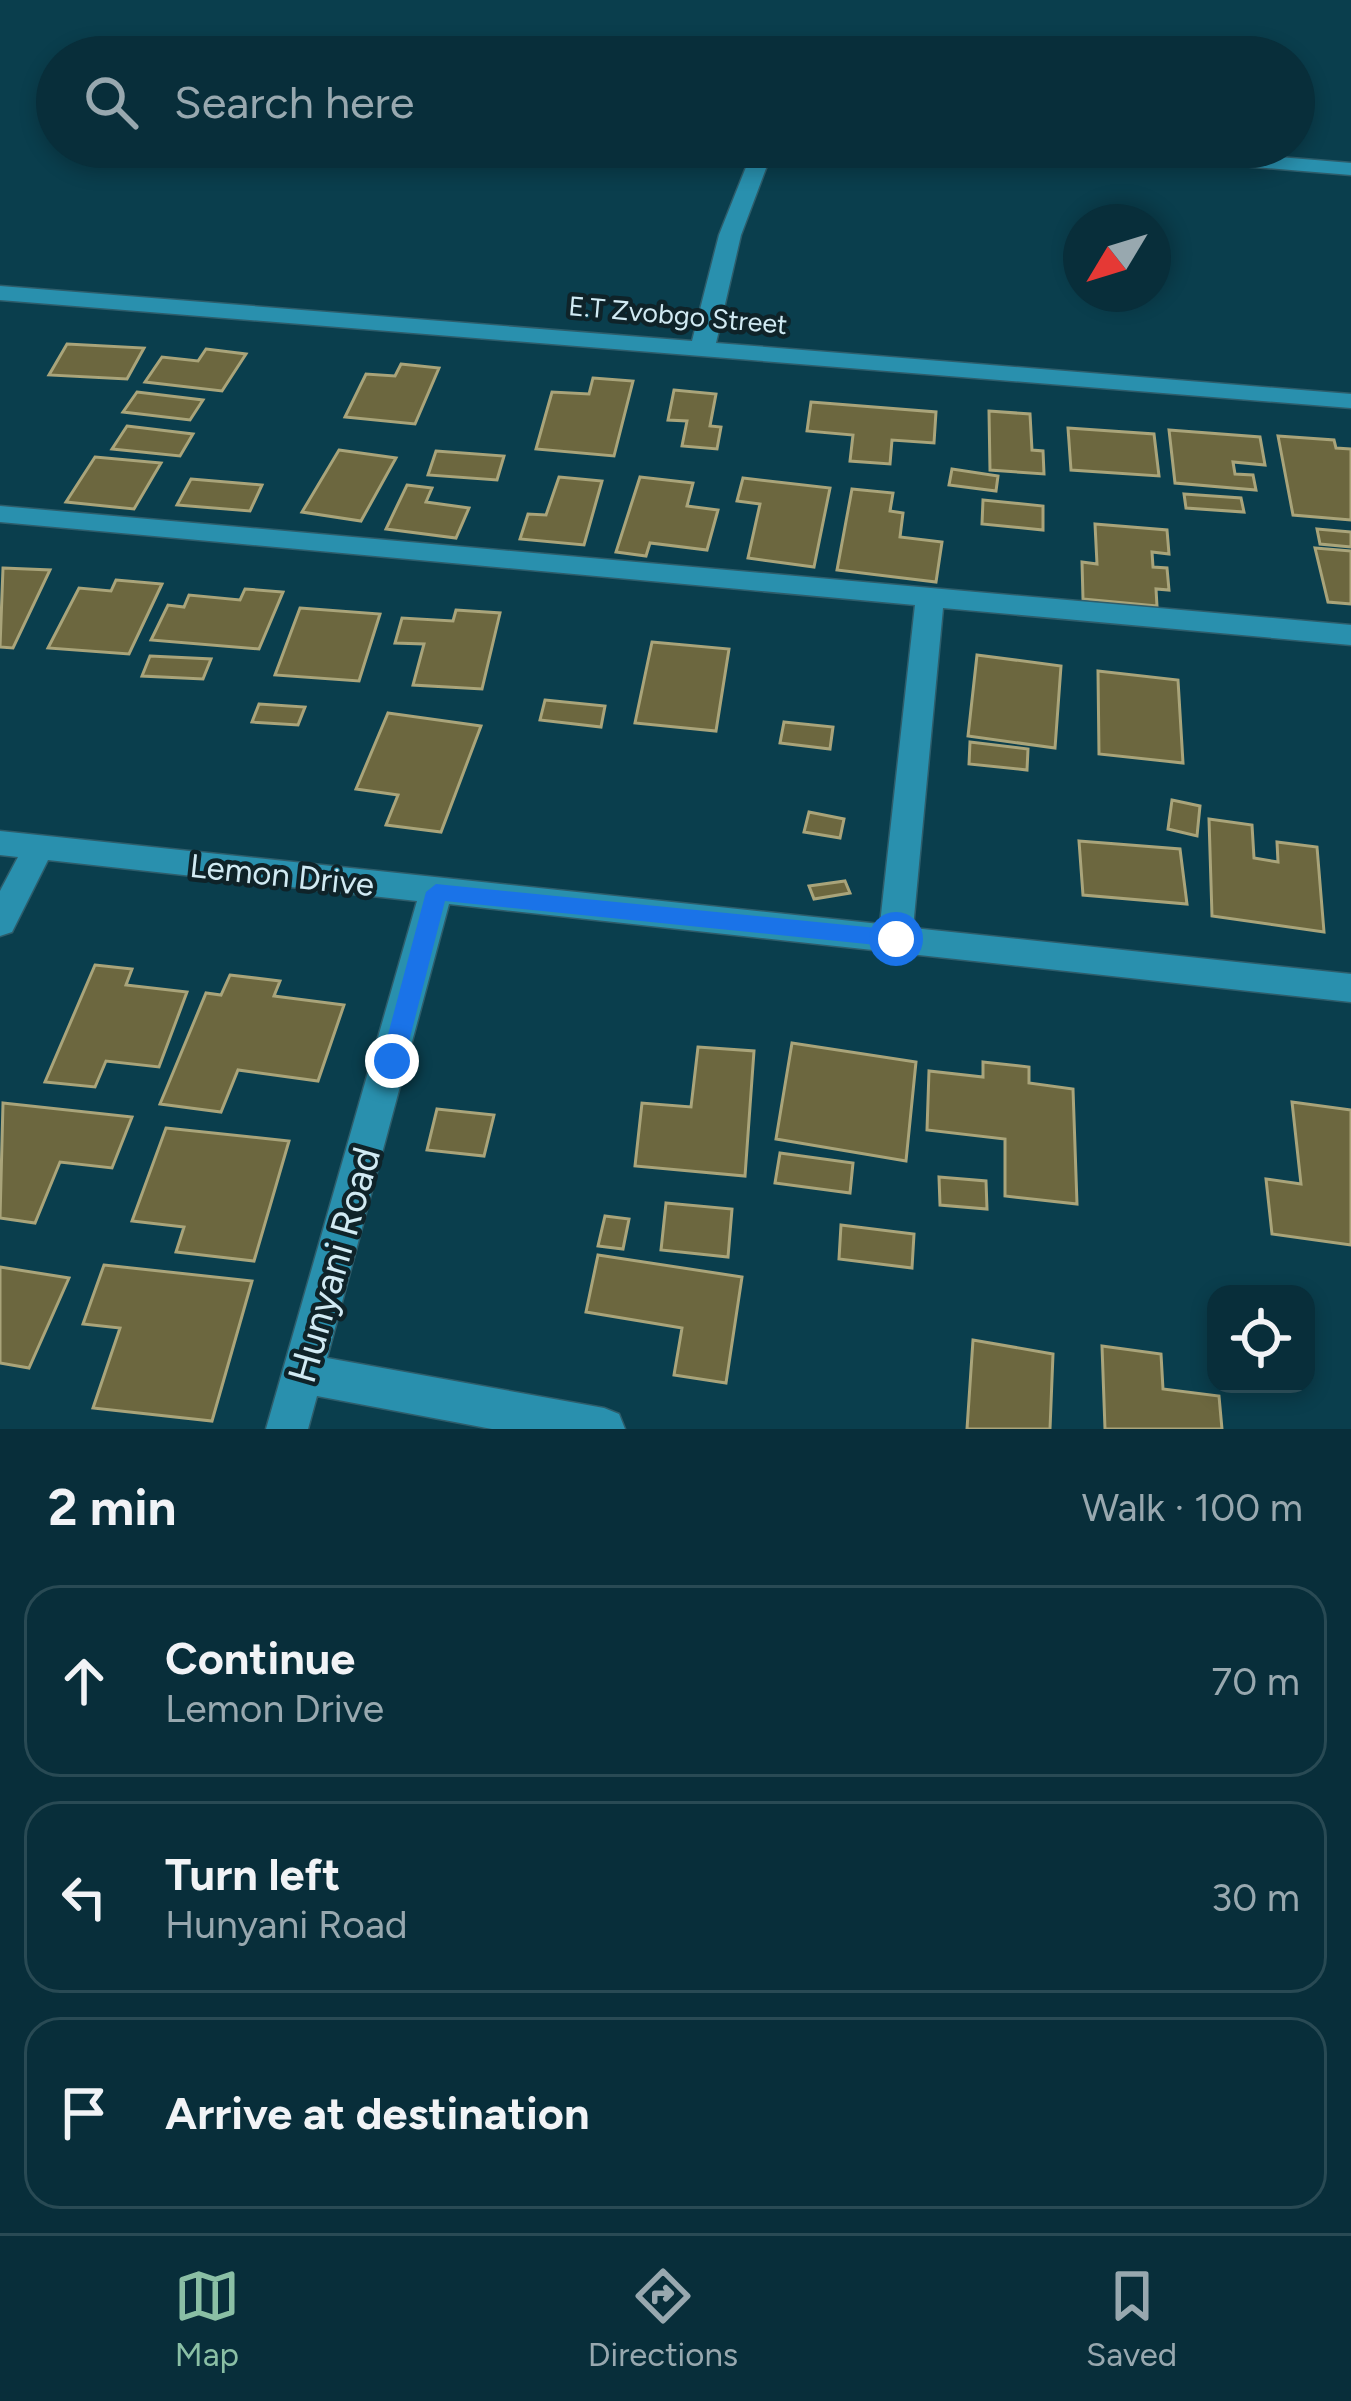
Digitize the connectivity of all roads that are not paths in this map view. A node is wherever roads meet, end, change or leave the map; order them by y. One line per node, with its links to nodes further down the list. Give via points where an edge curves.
1 (1315, 166): 3 (street)
2 (756, 168): 5 (street)
3 (1351, 169)
4 (0, 293): 5 (street, E.T Zvobgo Street)
5 (703, 346): 6 (street, E.T Zvobgo Street)
6 (1351, 401)
7 (0, 514): 8 (street)
8 (930, 601): 9 (street); 14 (street)
9 (1351, 635)
10 (0, 843): 11 (street, Lemon Drive)
11 (39, 848): 12 (street, Lemon Drive); 13 (street)
12 (436, 892): 14 (street, Lemon Drive); 16 (street, Hunyani Road)
13 (0, 923)
14 (896, 939): 15 (street, Lemon Drive)
15 (1351, 988)
16 (303, 1374): 17 (street, Hunyani Road); 18 (street)
17 (287, 1429)
18 (604, 1429)

